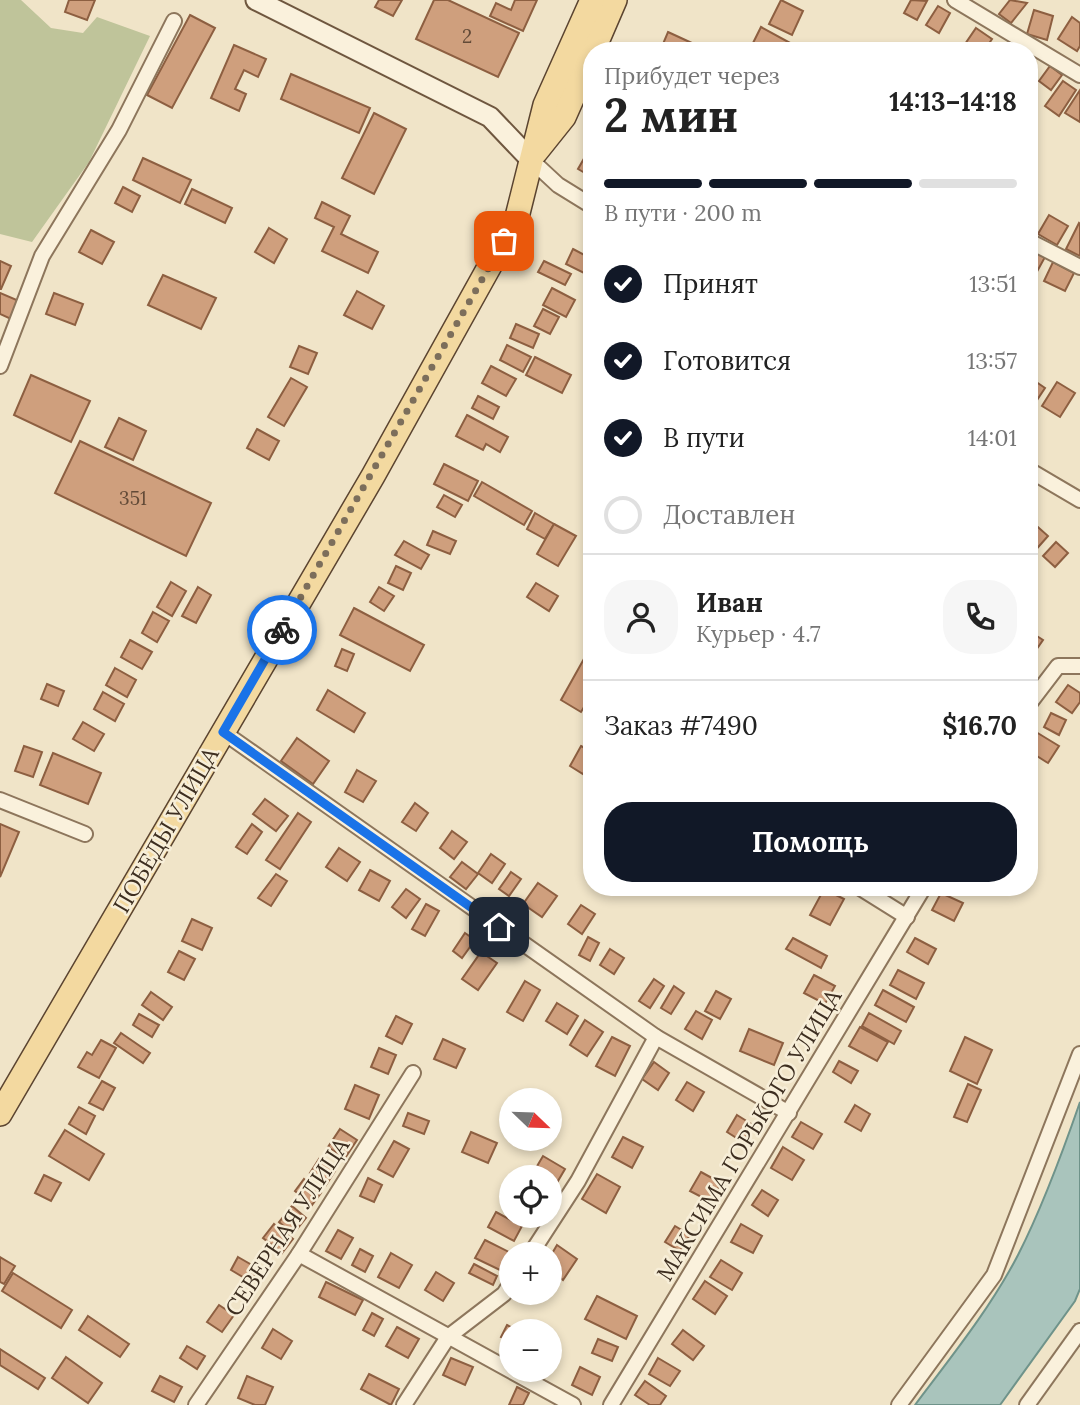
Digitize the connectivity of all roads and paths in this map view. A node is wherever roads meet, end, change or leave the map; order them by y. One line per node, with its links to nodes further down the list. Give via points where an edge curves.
1 (256, 0): 11 (main road, via 490,117)
2 (592, 0): 11 (main road, ПОБЕДЫ УЛИЦА, via 545,106)
3 (615, 0): 6 (main road)
4 (955, 0): 7 (street)
5 (174, 21): 15 (street, via 119,130 42,256)
6 (596, 42)
7 (1025, 42)
8 (1038, 50): 10 (street)
9 (583, 73): 11 (main road, via 564,117)
10 (1080, 75)
11 (530, 159): 12 (street); 20 (main road, ПОБЕДЫ УЛИЦА, via 517,217)
12 (583, 200)
13 (1038, 246): 14 (street)
14 (1080, 267)
15 (0, 366)
16 (1038, 475): 17 (street)
17 (1080, 500)
18 (1080, 666): 19 (street, via 1058,666)
19 (1038, 692)
20 (223, 732): 26 (street); 30 (main road, ПОБЕДЫ УЛИЦА)
21 (0, 800): 22 (street)
22 (85, 834)
23 (873, 896): 25 (street)
24 (919, 896): 25 (street, МАКСИМА ГОРЬКОГО УЛИЦА)
25 (907, 917): 29 (street, МАКСИМА ГОРЬКОГО УЛИЦА)
26 (656, 1037): 29 (street); 31 (street, via 578,1181)
27 (1080, 1055): 40 (street, via 994,1275)
28 (413, 1073): 32 (street, СЕВЕРНАЯ УЛИЦА)
29 (789, 1113): 39 (street, МАКСИМА ГОРЬКОГО УЛИЦА)
30 (0, 1114)
31 (538, 1242)
32 (299, 1254): 35 (street); 36 (street, СЕВЕРНАЯ УЛИЦА)
33 (499, 1298): 35 (street)
34 (1080, 1331): 41 (street)
35 (448, 1338): 37 (street); 38 (street)
36 (196, 1405)
37 (404, 1405)
38 (573, 1405)
39 (611, 1405)
40 (900, 1405)
41 (1027, 1405)

